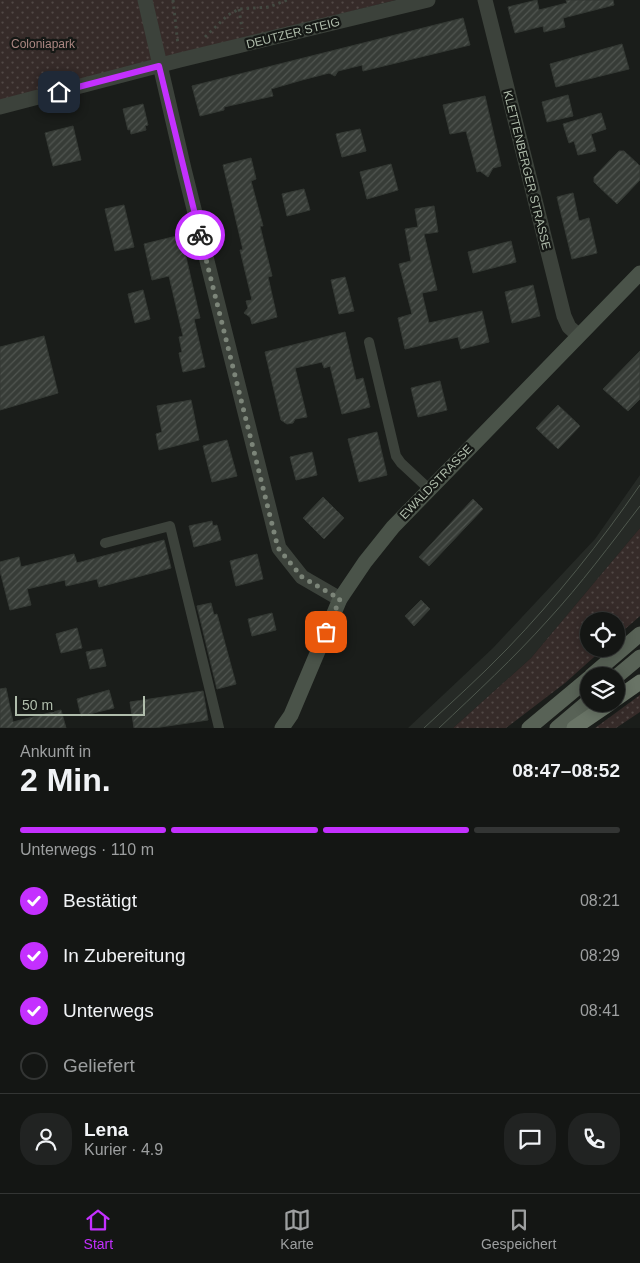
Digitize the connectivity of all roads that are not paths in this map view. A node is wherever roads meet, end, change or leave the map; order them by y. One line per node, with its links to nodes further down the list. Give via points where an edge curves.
1 (145, 0): 4 (street)
2 (428, 0): 4 (street, DEUTZER STEIG)
3 (485, 0): 7 (street, KLETTENBERGER STRASSE, via 564,316)
4 (159, 66): 5 (street, DEUTZER STEIG); 11 (street, via 278,548 302,577)
5 (0, 107)
6 (640, 273): 7 (street, EWALDSTRASSE)
7 (578, 335): 9 (street, EWALDSTRASSE)
8 (369, 342): 9 (lane, via 396,456)
9 (429, 489): 11 (street, EWALDSTRASSE, via 393,527)
10 (104, 543): 21 (lane, via 170,526)
11 (340, 599): 22 (street, EWALDSTRASSE, via 291,715)
12 (640, 634): 14 (main road)
13 (640, 657): 15 (main road)
14 (602, 667)
15 (625, 670)
16 (640, 682): 18 (highway)
17 (580, 685): 23 (main road)
18 (625, 693)
19 (580, 709): 24 (main road)
20 (597, 712): 25 (highway)
21 (219, 728)
22 (282, 728)
23 (529, 728)
24 (557, 728)
25 (574, 728)

